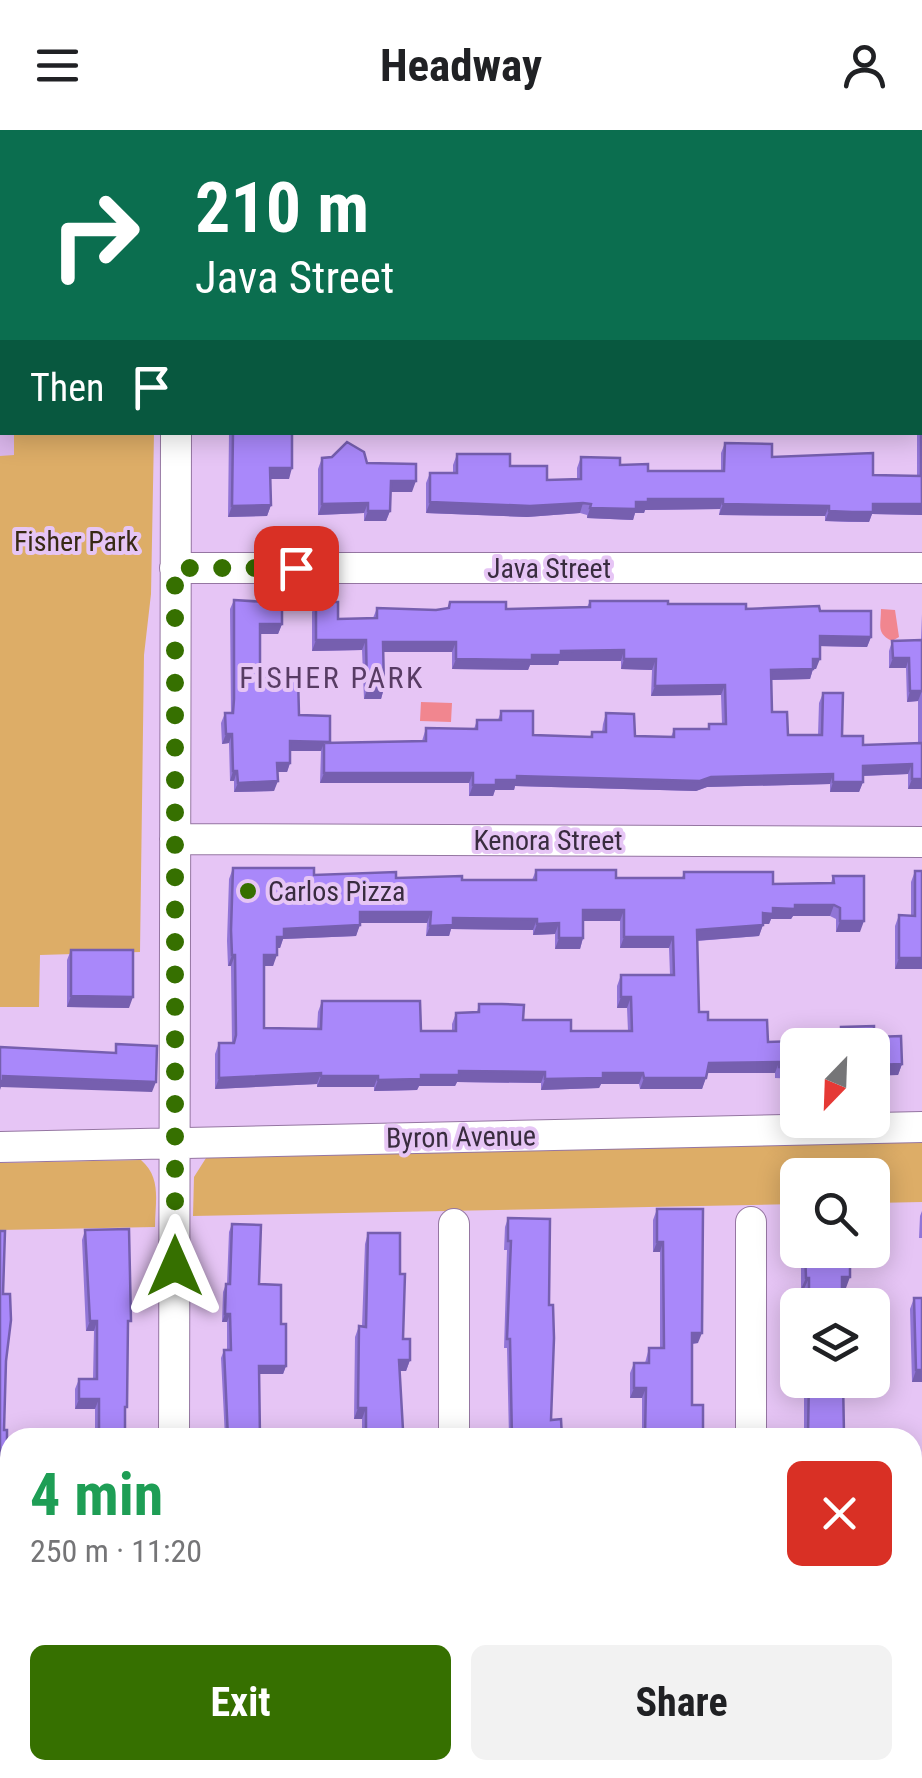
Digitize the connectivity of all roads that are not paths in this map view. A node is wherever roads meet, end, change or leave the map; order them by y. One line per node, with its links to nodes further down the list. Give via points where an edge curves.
1 (176, 435): 2 (street)
2 (175, 568): 3 (street, Java Street); 4 (street)
3 (922, 568)
4 (175, 838): 5 (street, Kenora Street); 7 (street)
5 (922, 842)
6 (922, 1127): 7 (street, Byron Avenue)
7 (176, 1143): 8 (street, Byron Avenue); 11 (street)
8 (0, 1147)
9 (751, 1222): 13 (street)
10 (454, 1224): 12 (street)
11 (174, 1428)
12 (454, 1428)
13 (751, 1428)

